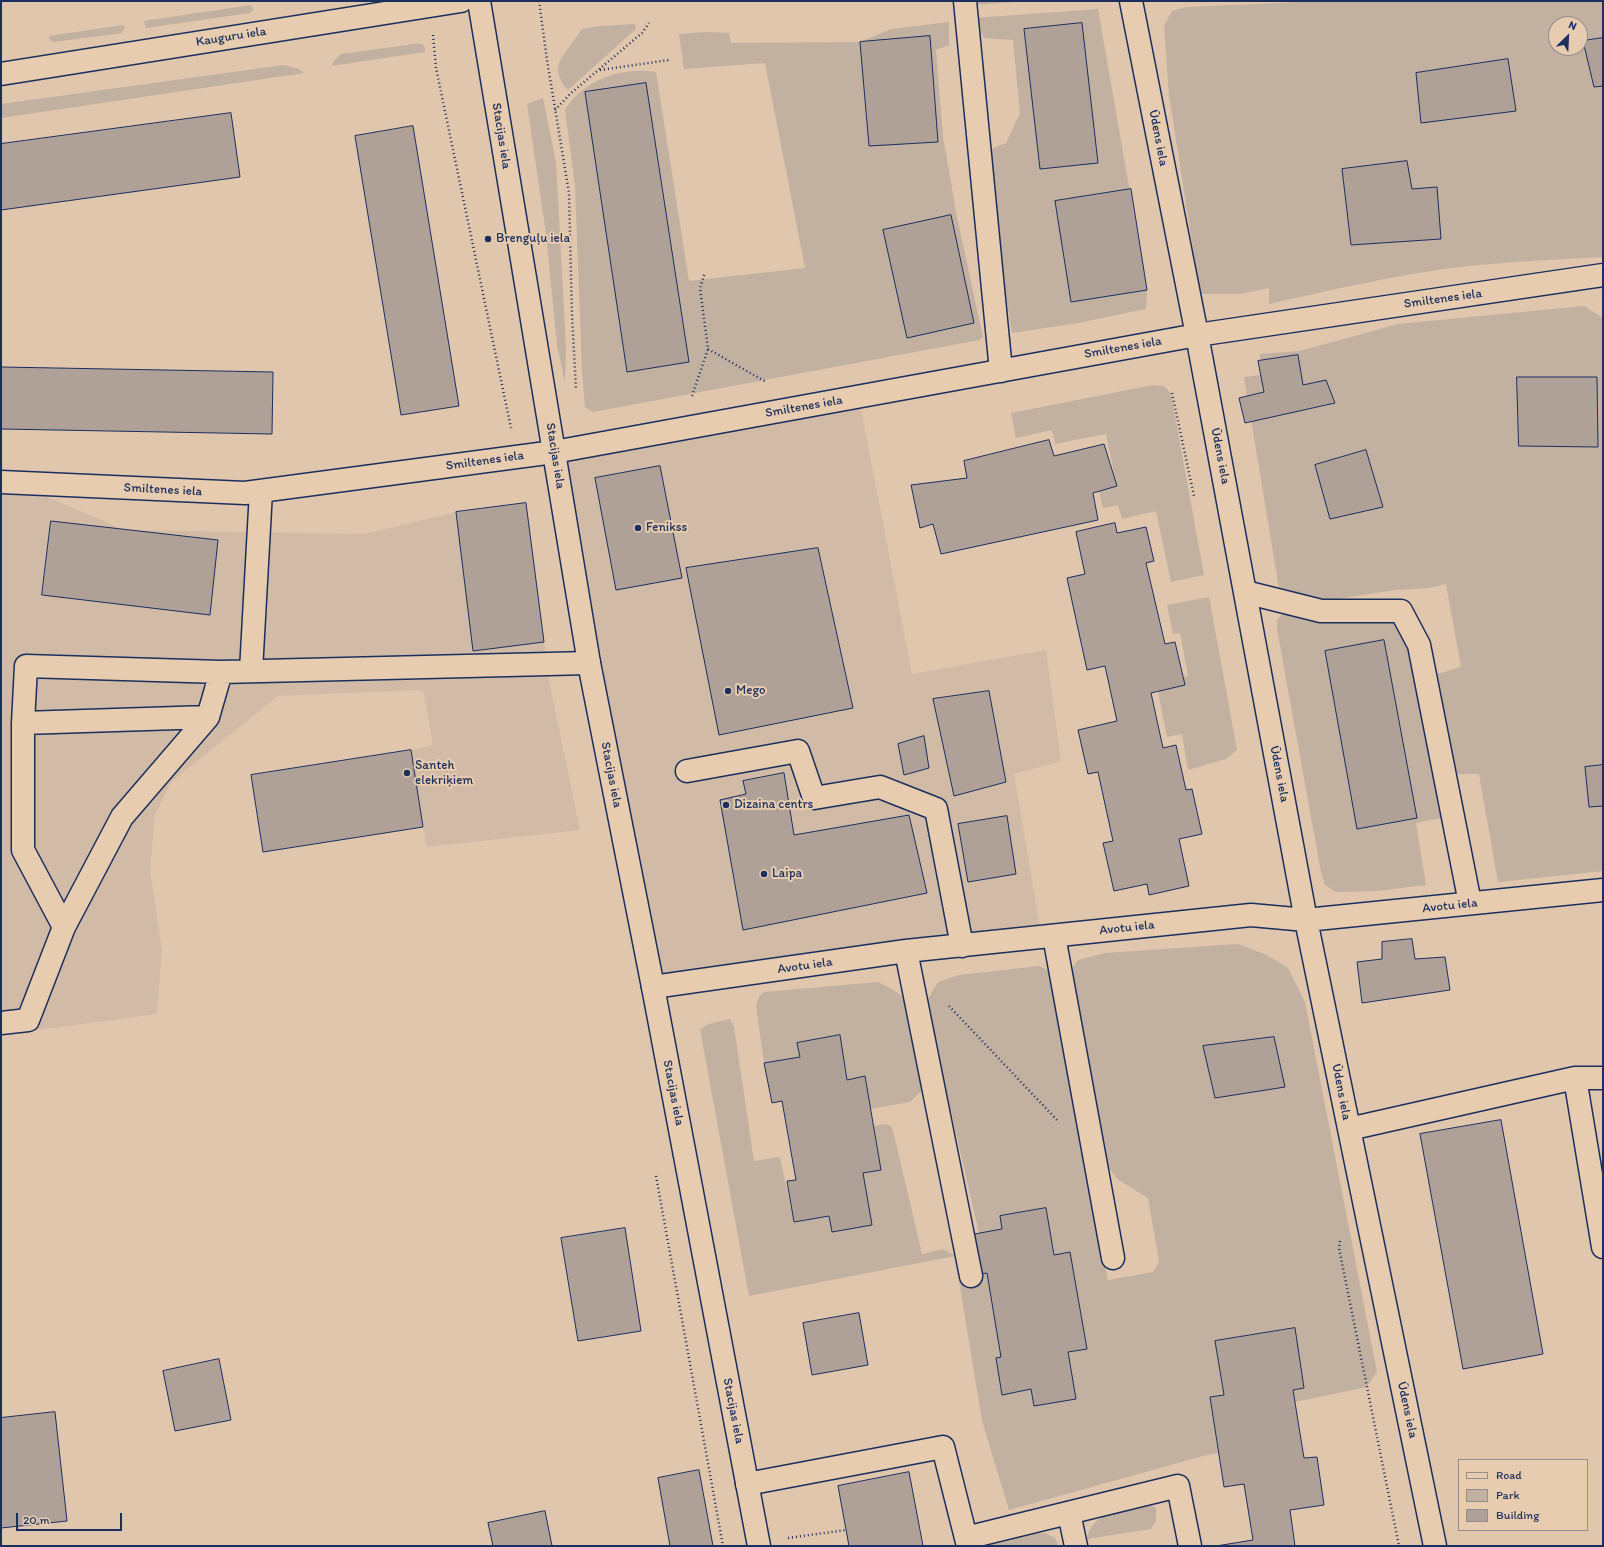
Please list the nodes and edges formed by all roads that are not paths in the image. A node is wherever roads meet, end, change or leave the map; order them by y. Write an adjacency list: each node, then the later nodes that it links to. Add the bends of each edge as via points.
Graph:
1 (461, 1): 5 (street, Kauguru iela)
2 (479, 1): 9 (street, Stacijas iela)
3 (965, 1): 8 (street)
4 (1131, 1): 7 (street, Ūdens iela)
5 (1, 74)
6 (1603, 276): 7 (street, Smiltenes iela)
7 (1197, 335): 8 (street, Smiltenes iela); 12 (street, Ūdens iela)
8 (1001, 371): 9 (street, Smiltenes iela)
9 (554, 452): 11 (street, Smiltenes iela); 13 (street, Stacijas iela)
10 (1, 482): 11 (street, Smiltenes iela, via 245,493)
11 (261, 491): 14 (street)
12 (1245, 592): 20 (street, via 1321,611 1401,611 1419,645); 21 (street, Ūdens iela)
13 (589, 663): 14 (street); 26 (street, Stacijas iela)
14 (251, 671): 15 (street)
15 (221, 672): 16 (street); 17 (street, via 26,666)
16 (208, 717): 17 (street); 22 (street, via 122,817)
17 (23, 723): 22 (street, via 23,850)
18 (687, 771): 24 (street, via 798,751 814,798 880,787 936,809)
19 (1603, 890): 20 (street, Avotu iela)
20 (1470, 903): 21 (street, Avotu iela)
21 (1306, 920): 23 (street, Avotu iela, via 1251,915); 30 (street, Ūdens iela)
22 (64, 927): 27 (street, via 28,1020)
23 (1054, 936): 24 (street, Avotu iela); 32 (street)
24 (962, 946): 25 (street, Avotu iela)
25 (906, 951): 26 (street, Avotu iela); 33 (street)
26 (653, 987): 34 (street, Stacijas iela)
27 (1, 1023)
28 (1575, 1078): 29 (street); 30 (street); 31 (street)
29 (1603, 1078)
30 (1349, 1129): 40 (street, Ūdens iela)
31 (1603, 1247)
32 (1113, 1258)
33 (971, 1276)
34 (747, 1484): 36 (street, via 944,1447); 37 (street, Stacijas iela)
35 (1070, 1512): 36 (street); 38 (street); 39 (street, via 1178,1486)
36 (967, 1542)
37 (759, 1546)
38 (1076, 1546)
39 (1190, 1546)
40 (1435, 1546)

